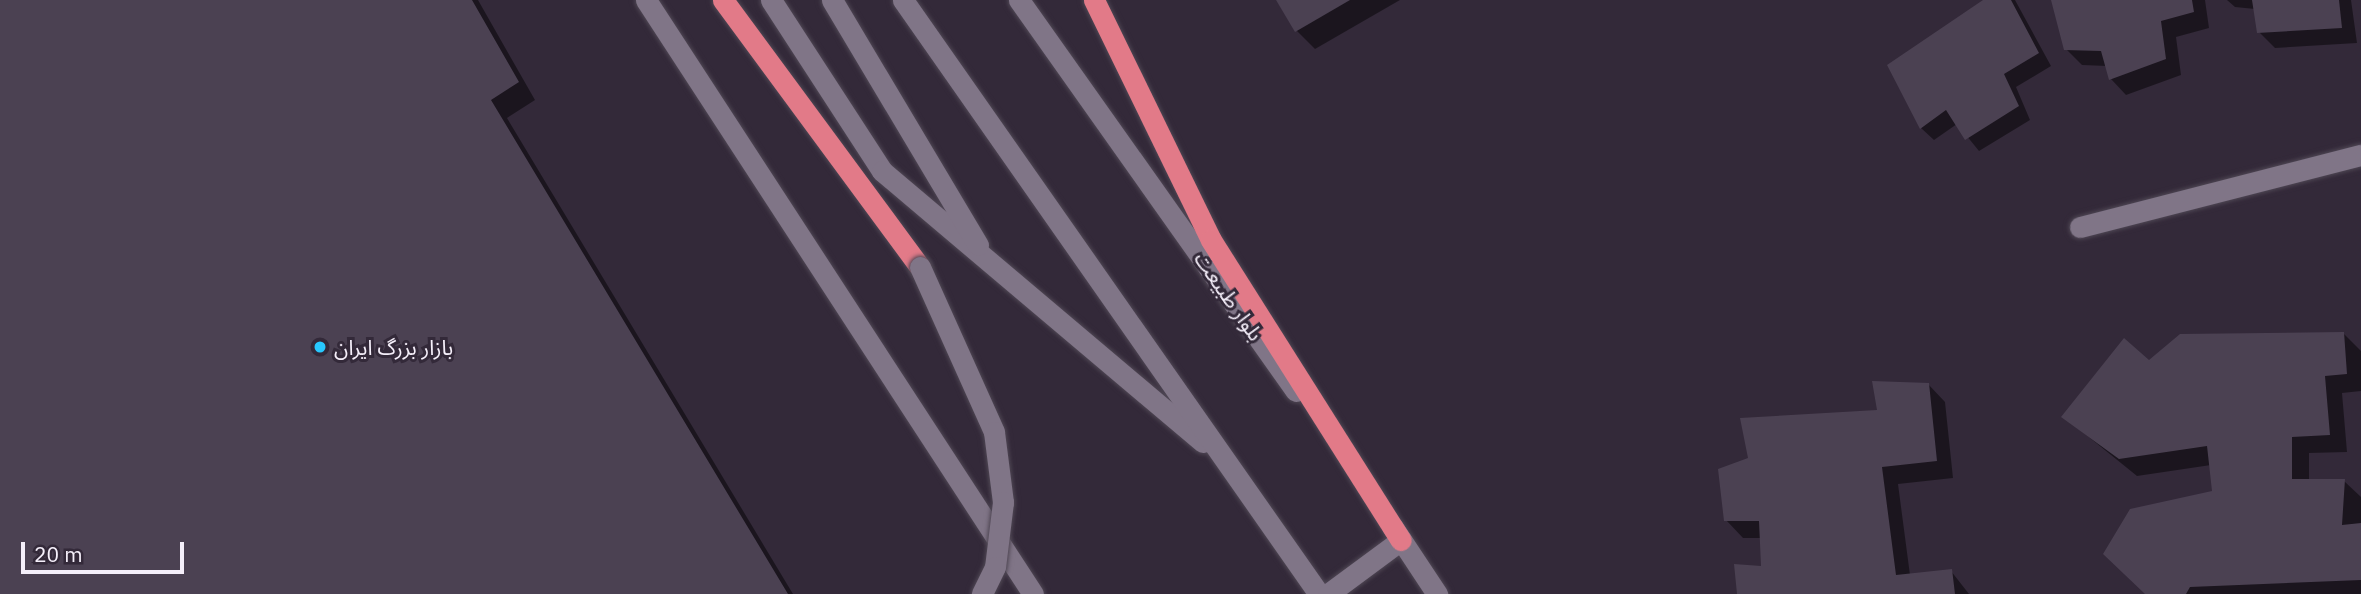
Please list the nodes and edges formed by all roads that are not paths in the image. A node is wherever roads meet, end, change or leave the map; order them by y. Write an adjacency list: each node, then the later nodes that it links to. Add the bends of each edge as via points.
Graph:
1 (646, 0): 15 (street)
2 (723, 0): 11 (highway)
3 (771, 0): 10 (street, via 882,171)
4 (832, 0): 10 (street)
5 (903, 0): 12 (street)
6 (1019, 0): 13 (street, بلوار طبیعت)
7 (1094, 0): 13 (highway, via 1211,240)
8 (2361, 155): 9 (street)
9 (2080, 227)
10 (987, 260): 12 (street)
11 (920, 267): 14 (street, bridge, via 994,432 1003,502 995,567)
12 (1227, 463): 16 (street)
13 (1401, 540): 17 (street); 18 (street, بلوار طبیعت)
14 (982, 594)
15 (1033, 594)
16 (1319, 594)
17 (1328, 594)
18 (1437, 594)

